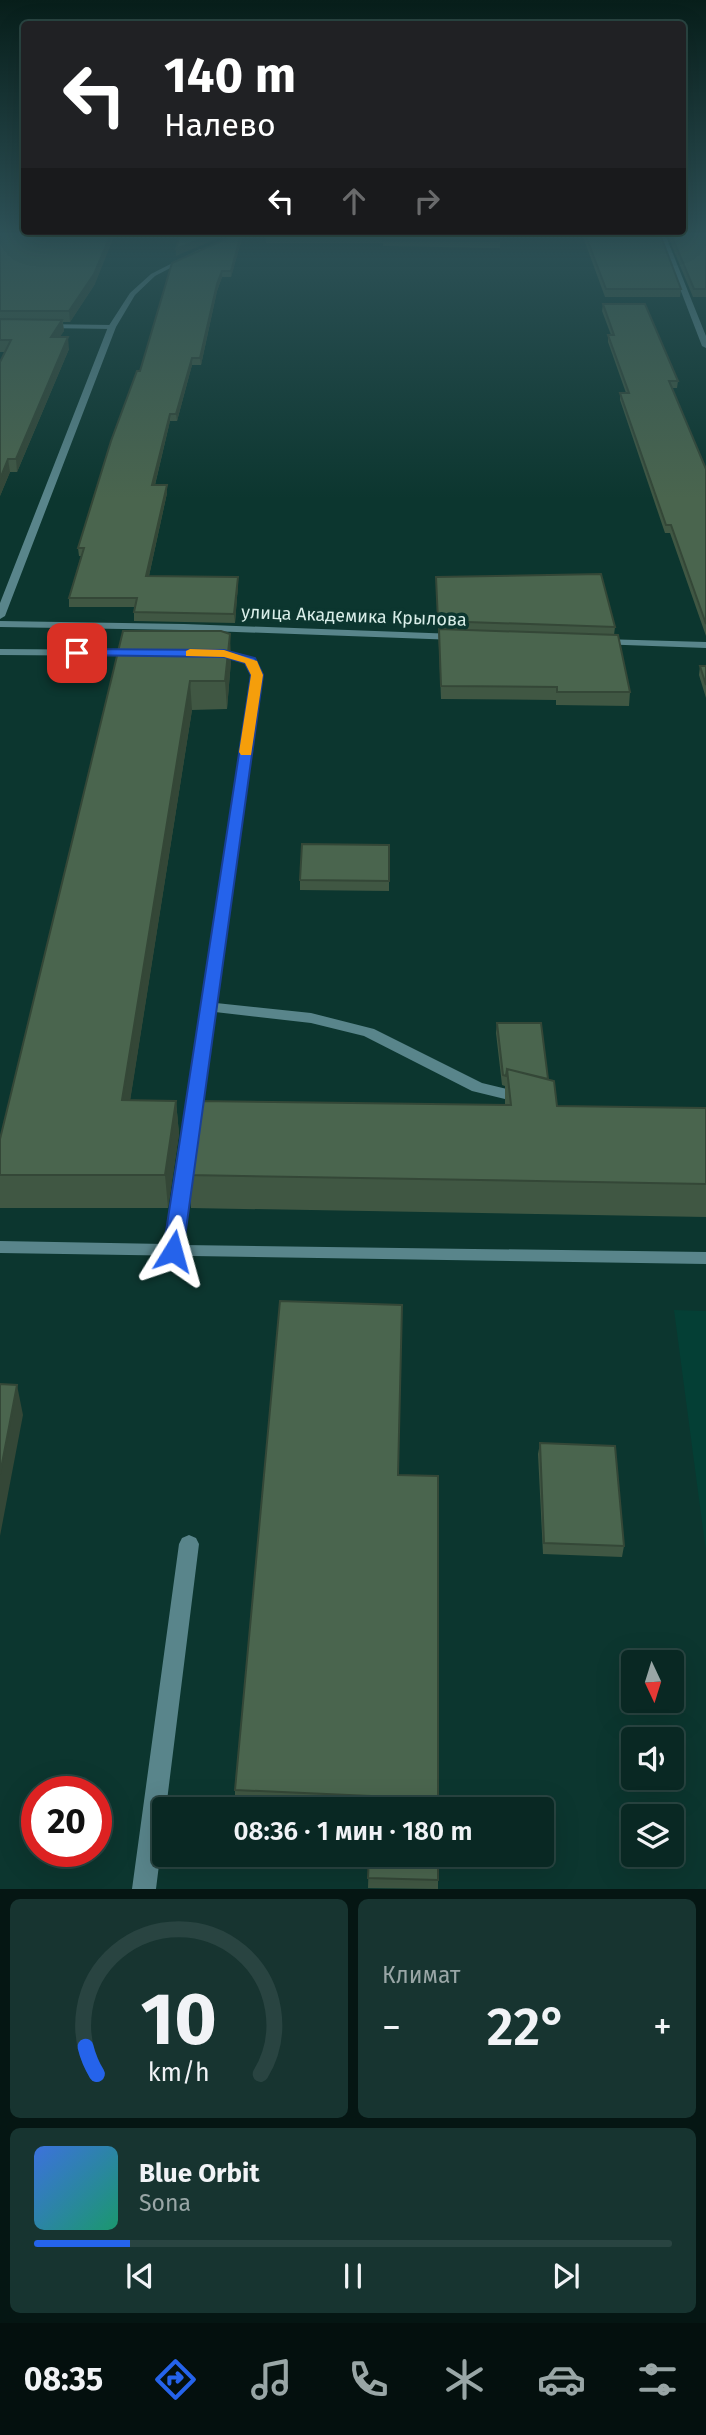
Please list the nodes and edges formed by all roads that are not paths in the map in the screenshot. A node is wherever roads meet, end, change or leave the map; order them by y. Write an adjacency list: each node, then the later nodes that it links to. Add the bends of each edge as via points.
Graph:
1 (115, 322): 4 (street)
2 (697, 322): 5 (street)
3 (41, 326): 4 (street)
4 (112, 327): 6 (street)
5 (706, 346)
6 (0, 615)
7 (0, 624): 8 (street, улица Академика Крылова)
8 (473, 637)
9 (596, 642): 10 (street)
10 (706, 645)
11 (0, 652): 12 (street)
12 (145, 653)
13 (198, 653): 14 (street, via 224,653 250,661 257,675)
14 (209, 1007): 15 (street, via 311,1017 369,1032 477,1087); 17 (street)
15 (542, 1104)
16 (0, 1247): 17 (street)
17 (173, 1251): 18 (street)
18 (706, 1258)
19 (189, 1544): 20 (street)
20 (144, 1889)

